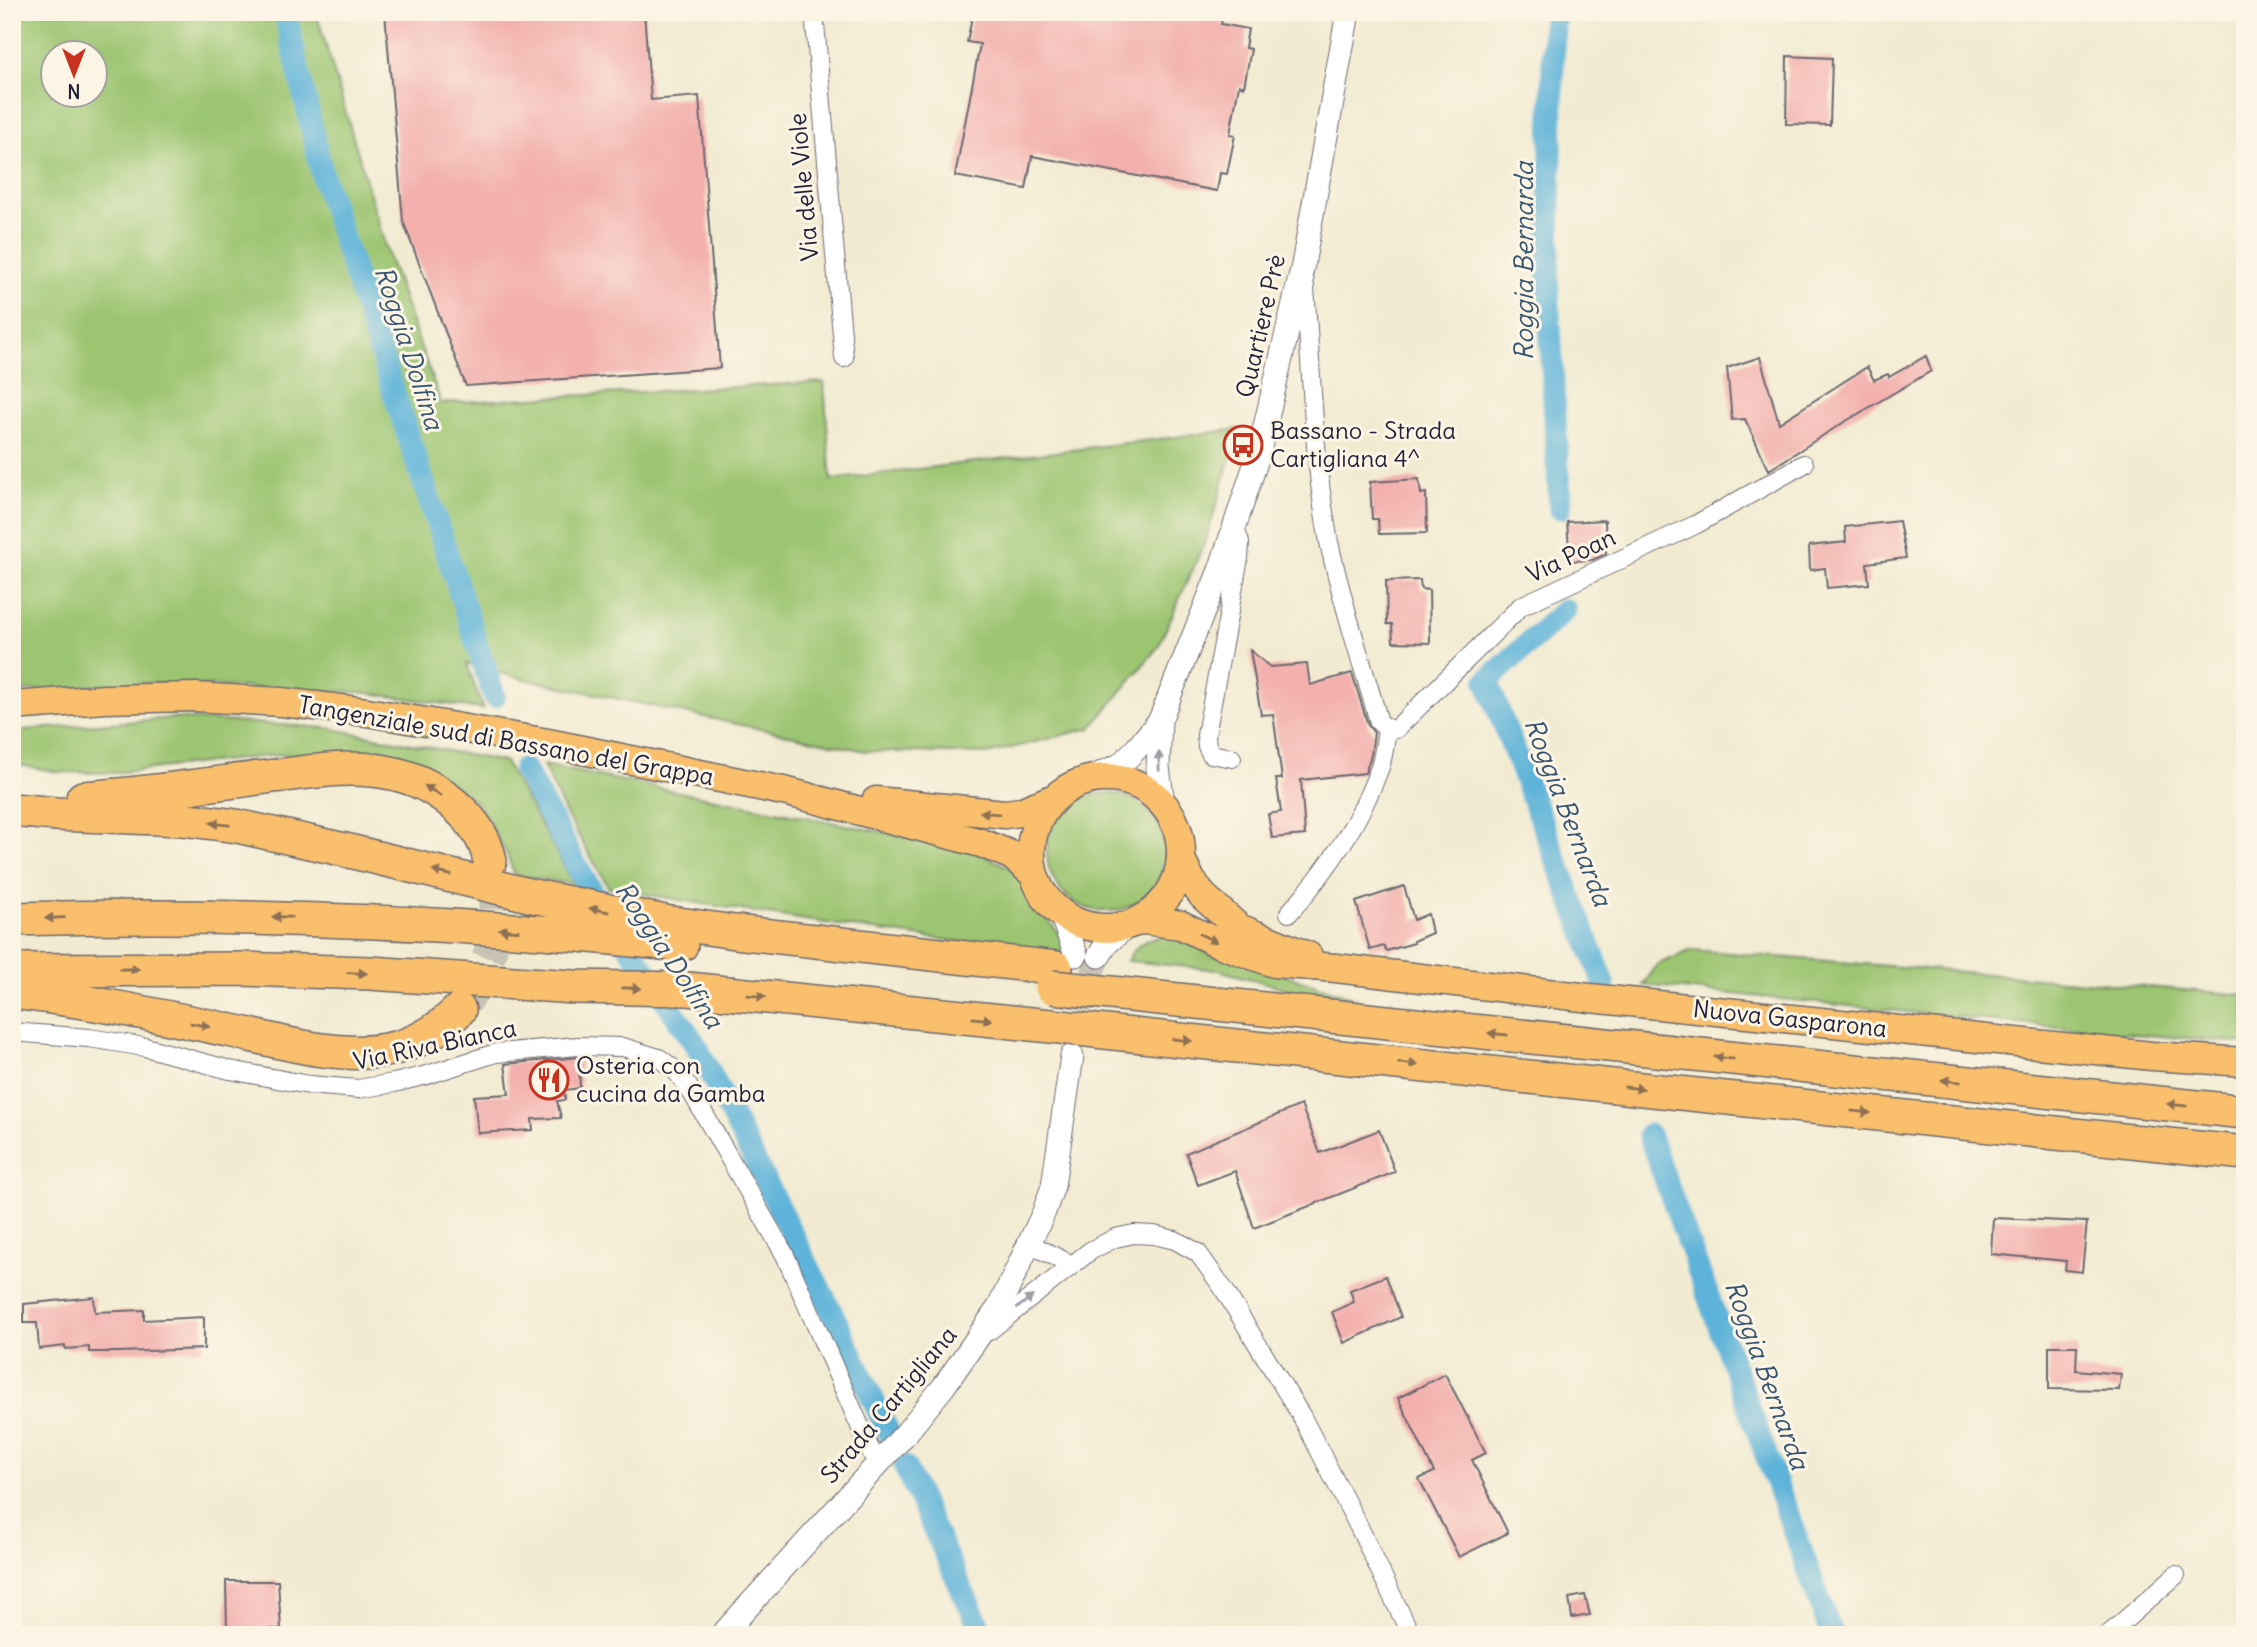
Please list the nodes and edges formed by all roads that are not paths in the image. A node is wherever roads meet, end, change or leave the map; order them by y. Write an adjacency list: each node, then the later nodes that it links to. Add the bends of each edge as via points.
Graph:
1 (814, 12): 4 (street, Via delle Viole)
2 (1348, 12): 3 (street, Quartiere Prè)
3 (1303, 265): 6 (street, Quartiere Prè, via 1258,456); 9 (street, via 1314,436 1329,542 1379,722)
4 (844, 358)
5 (1804, 464): 9 (street, Via Poan, via 1695,525 1521,606 1396,729)
6 (1234, 526): 8 (street, Quartiere Prè); 10 (street, via 1240,558 1206,735 1211,754)
7 (12, 706): 12 (main road, Tangenziale sud di Bassano del Grappa, via 195,697 281,702 548,743)
8 (1160, 720): 11 (street, Quartiere Prè, via 1120,765); 14 (street, Quartiere Prè, one-way to 8, via 1158,768)
9 (1387, 730): 19 (street, via 1381,764 1360,813)
10 (1231, 758)
11 (1084, 781): 13 (main road, Nuova Gasparona); 14 (main road, Nuova Gasparona, via 1126,780)
12 (788, 792): 13 (main road, Tangenziale sud di Bassano del Grappa, one-way to 12, via 1005,814); 18 (main road, Tangenziale sud di Bassano del Grappa, via 981,843 1011,855)
13 (1055, 798): 18 (main road, Nuova Gasparona, via 1038,820 1031,847)
14 (1163, 803): 17 (main road, Nuova Gasparona, via 1181,840)
15 (12, 810): 16 (highway, one-way to 15, via 478,834 451,803 419,782 378,771 319,771 66,799); 23 (highway, one-way to 15, via 556,901 237,826)
16 (490, 861)
17 (1182, 861): 22 (main road, via 1162,905); 24 (main road, Nuova Gasparona, via 1203,896 1239,928)
18 (1034, 874): 20 (main road, Nuova Gasparona, via 1040,890)
19 (1289, 913)
20 (1061, 914): 22 (main road, Nuova Gasparona, via 1082,925 1105,929); 26 (street)
21 (12, 919): 23 (highway, one-way to 21, via 577,935 284,917)
22 (1135, 922): 24 (main road, Nuova Gasparona, one-way to 24, via 1181,925 1274,963); 26 (street, via 1107,943)
23 (651, 930): 26 (highway, via 690,926); 26 (highway, bridge, via 1052,986)
24 (1336, 968): 31 (main road, Nuova Gasparona)
25 (12, 970): 33 (highway, one-way to 33, bridge, via 266,970 688,989)
26 (1104, 970): 32 (highway, one-way to 26, via 1327,1016)
27 (12, 992): 28 (highway, one-way to 28, via 90,1002 350,1052 387,1050 414,1042)
28 (459, 1010)
29 (12, 1032): 37 (street, Via Riva Bianca, via 145,1046 230,1070 358,1089 427,1075 496,1053 623,1047 659,1058 688,1086 785,1255)
30 (1072, 1056): 34 (street, Strada Cartigliana, via 1053,1186)
31 (2245, 1062)
32 (2245, 1112)
33 (2245, 1153)
34 (1030, 1244): 35 (street); 36 (street, Strada Cartigliana)
35 (1072, 1265): 36 (street, one-way to 35); 40 (street, via 1115,1238 1134,1234 1175,1240 1198,1253 1301,1417)
36 (979, 1338): 37 (street, Strada Cartigliana)
37 (877, 1465): 39 (street, Strada Cartigliana)
38 (2176, 1575): 41 (street)
39 (722, 1635)
40 (1411, 1635)
41 (2108, 1635)

